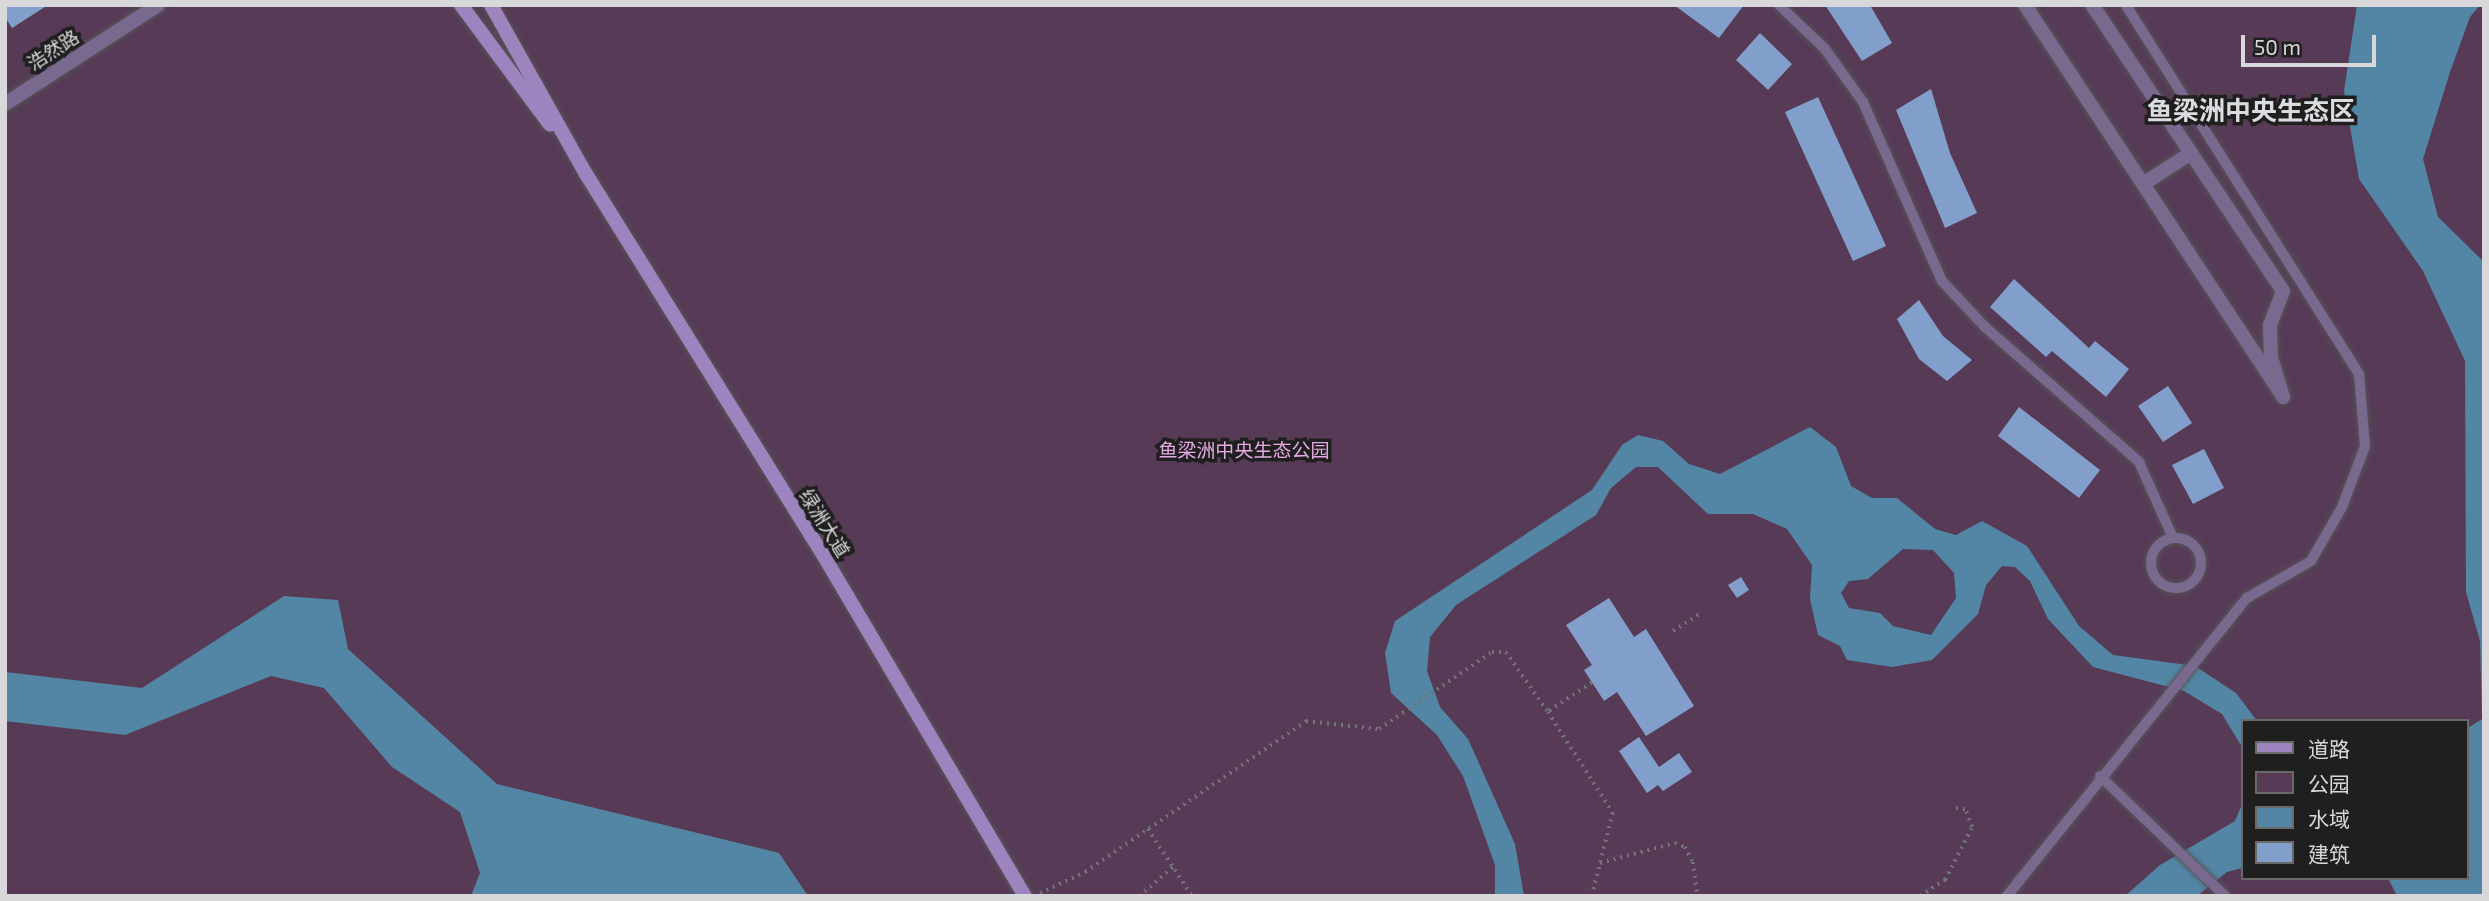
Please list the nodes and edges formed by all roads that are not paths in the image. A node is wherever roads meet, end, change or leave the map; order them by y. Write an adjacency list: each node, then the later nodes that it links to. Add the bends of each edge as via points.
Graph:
1 (158, 5): 8 (street, 浩然路)
2 (461, 5): 10 (main road, 绿洲大道)
3 (491, 5): 10 (main road, 绿洲大道)
4 (1779, 5): 14 (lane, via 1825,49 1863,102 1942,281 1985,327 2138,462)
5 (2025, 5): 11 (street)
6 (2092, 5): 9 (street)
7 (2126, 5): 13 (lane)
8 (5, 104)
9 (2191, 153): 11 (street); 12 (street)
10 (586, 174): 16 (main road, 绿洲大道, via 818,548)
11 (2143, 184): 12 (street, via 2283,397 2271,357 2270,325)
12 (2283, 291): 13 (lane, via 2296,284)
13 (2308, 293): 15 (lane, via 2360,374 2365,446 2342,507 2311,561 2248,598)
14 (2173, 538): 14 (lane, via 2155,551 2152,566 2164,584 2181,587 2196,579 2202,563 2189,541)
15 (2100, 776): 17 (lane); 18 (lane)
16 (1025, 896)
17 (2007, 896)
18 (2225, 896)

